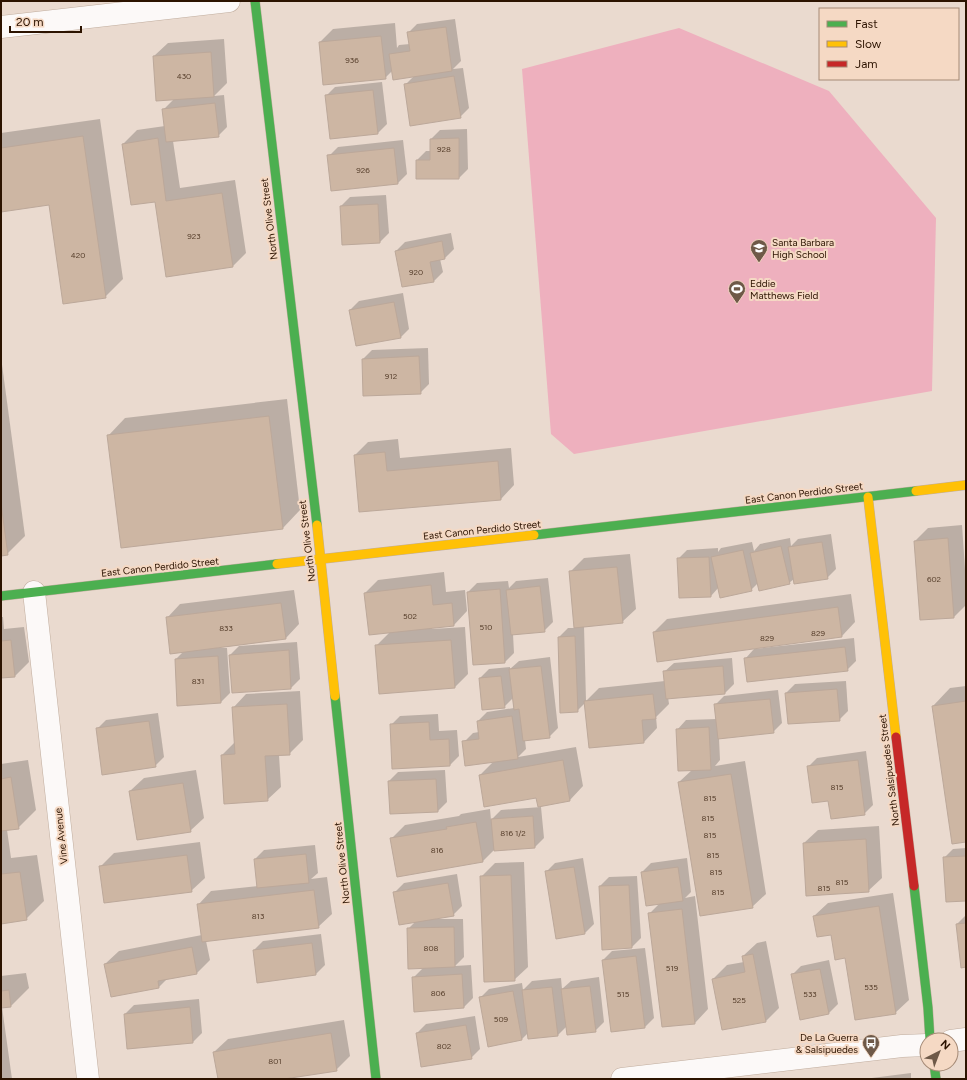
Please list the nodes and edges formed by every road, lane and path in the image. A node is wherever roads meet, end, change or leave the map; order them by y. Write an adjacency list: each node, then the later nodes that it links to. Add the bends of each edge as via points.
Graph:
1 (229, 1): 3 (street)
2 (255, 1): 6 (street, North Olive Street)
3 (1, 28)
4 (966, 485): 5 (street, East Canon Perdido Street)
5 (868, 497): 6 (street, East Canon Perdido Street); 9 (street, North Salsipuedes Street)
6 (320, 560): 7 (street, East Canon Perdido Street); 12 (street, North Olive Street)
7 (34, 592): 8 (street, East Canon Perdido Street); 11 (street, Vine Avenue)
8 (1, 596)
9 (929, 1032)
10 (919, 1045): 13 (street)
11 (88, 1079)
12 (376, 1079)
13 (622, 1079)

